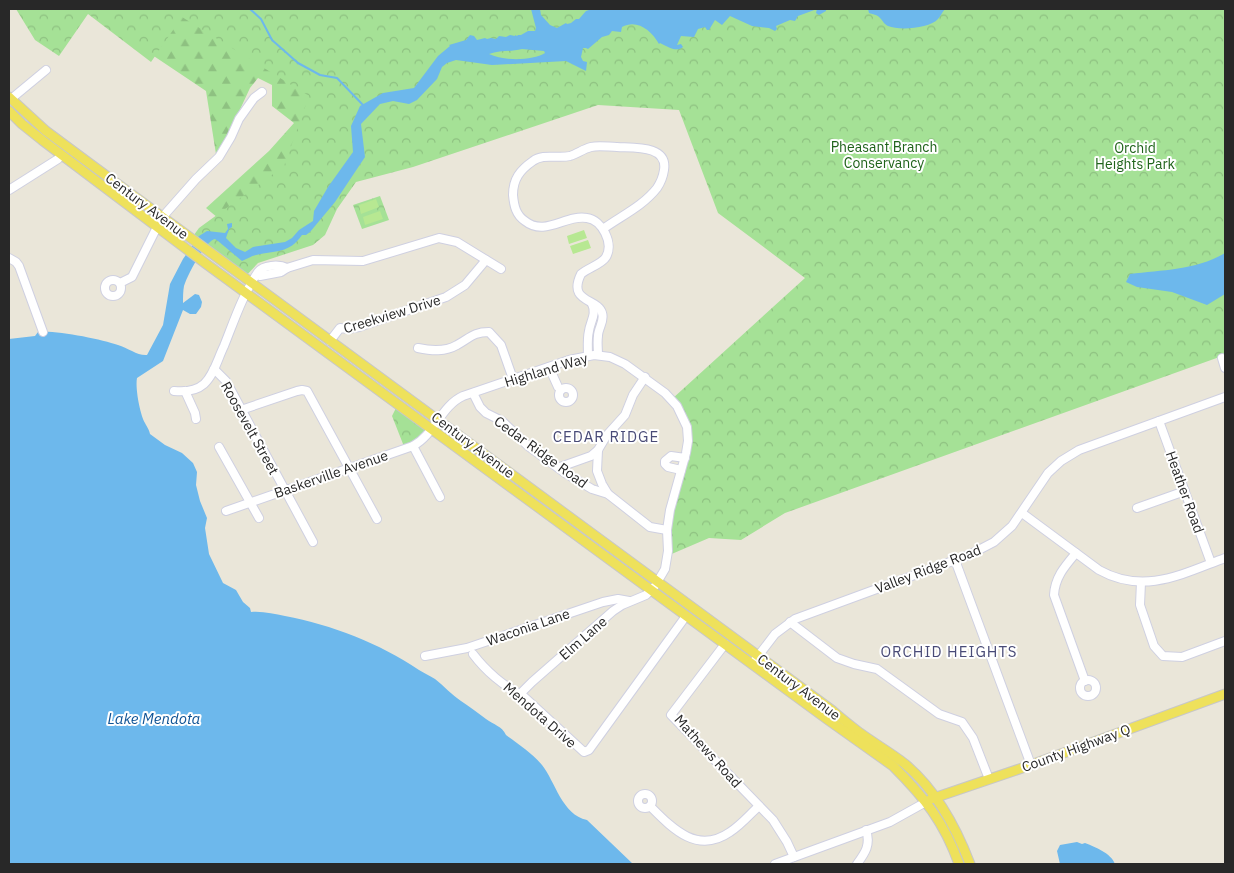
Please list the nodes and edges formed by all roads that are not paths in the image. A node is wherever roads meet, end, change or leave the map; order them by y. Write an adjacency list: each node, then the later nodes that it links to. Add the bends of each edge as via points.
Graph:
1 (46, 70): 3 (street)
2 (262, 92): 9 (street, via 238,119 232,137 219,157)
3 (9, 99): 9 (main road, Century Avenue, via 46,131)
4 (9, 111): 6 (main road, Century Avenue)
5 (9, 118): 6 (main road)
6 (22, 124): 7 (main road, Century Avenue)
7 (61, 155): 8 (street); 10 (main road, Century Avenue)
8 (9, 190)
9 (163, 218): 10 (street); 16 (main road, Century Avenue)
10 (157, 227): 15 (street, via 132,277); 17 (main road, Century Avenue)
11 (603, 229): 11 (street, via 652,194 662,179 665,166 659,154 652,150 589,147 570,156 537,158 516,178 513,202 520,217 531,225 545,227 585,217 596,221); 18 (street, via 609,246 606,257 581,274 579,280 581,296)
12 (9, 258): 19 (street, via 19,266)
13 (486, 260): 14 (street); 16 (street, via 457,242 440,238 363,261 313,260 287,268 268,267 258,271); 20 (street, Creekview Drive, via 464,285 446,297 362,327 340,328)
14 (501, 269)
15 (120, 283)
16 (251, 283): 17 (street); 20 (main road, Century Avenue)
17 (246, 292): 27 (street); 39 (main road, Century Avenue)
18 (592, 304): 22 (street); 23 (street, via 602,313)
19 (43, 332)
20 (330, 341): 37 (main road, Century Avenue)
21 (418, 348): 29 (street, via 445,350 476,333 489,332 500,345)
22 (588, 356): 23 (street, Highland Way); 25 (street, Highland Way)
23 (598, 356): 28 (street, Highland Way, via 619,360)
24 (1222, 358): 26 (street)
25 (549, 367): 29 (street, Highland Way); 30 (street)
26 (1225, 368)
27 (214, 369): 32 (street, via 204,383); 35 (street, Roosevelt Street, via 226,381)
28 (645, 377): 42 (street, via 625,415); 43 (street, Highland Way, via 672,399 681,412 688,436)
29 (512, 379): 33 (street, Highland Way)
30 (561, 390)
31 (174, 391): 32 (street)
32 (185, 391): 36 (street)
33 (473, 393): 37 (street, Highland Way, via 455,400); 44 (street, Cedar Ridge Road, via 486,413 502,421 528,446)
34 (1225, 397): 38 (street, Valley Ridge Road)
35 (241, 410): 45 (street, via 305,390); 47 (street, Roosevelt Street)
36 (196, 419)
37 (440, 420): 39 (street, Highland Way); 63 (main road, Century Avenue)
38 (1159, 421): 48 (street, Heather Road); 54 (street, Valley Ridge Road, via 1079,450 1061,461 1044,477)
39 (432, 429): 40 (street, Baskerville Avenue); 65 (main road, Century Avenue)
40 (412, 446): 45 (street, Baskerville Avenue); 50 (street)
41 (219, 447): 51 (street)
42 (598, 450): 44 (street); 49 (street, via 597,471)
43 (685, 458): 46 (street, Highland Way); 46 (street, via 671,456 665,461 668,468)
44 (560, 467): 49 (street, Cedar Ridge Road, via 592,489)
45 (349, 468): 47 (street, Baskerville Avenue); 56 (street)
46 (682, 470): 57 (street, Highland Way)
47 (284, 490): 51 (street, Baskerville Avenue); 58 (street, Roosevelt Street)
48 (1185, 491): 52 (street); 62 (street, Heather Road)
49 (608, 494): 57 (street, Cedar Ridge Road, via 650,527)
50 (440, 497)
51 (250, 502): 53 (street, Baskerville Avenue); 55 (street)
52 (1138, 508)
53 (226, 511)
54 (1022, 513): 59 (street); 61 (street, Valley Ridge Road, via 994,542)
55 (259, 518)
56 (377, 518)
57 (667, 530): 63 (street, Highland Way, via 667,563)
58 (313, 542)
59 (1076, 552): 64 (street, via 1108,575); 74 (street, via 1060,574 1054,595)
60 (1225, 558): 62 (street)
61 (955, 560): 68 (street, Valley Ridge Road); 79 (street)
62 (1211, 563): 64 (street, via 1161,581)
63 (657, 582): 65 (street, Highland Way); 73 (main road, Century Avenue)
64 (1141, 582): 69 (street, via 1140,605 1154,646 1163,656 1182,656)
65 (651, 590): 66 (street, Elm Lane); 67 (main road, Century Avenue)
66 (631, 601): 72 (street, Waconia Lane, via 603,602 473,646); 75 (street, Elm Lane, via 613,611)
67 (686, 616): 70 (main road, Century Avenue); 77 (street, Mendota Drive)
68 (790, 622): 73 (street, Valley Ridge Road, via 775,634); 80 (street, via 837,658 877,669 939,714 962,722 973,738)
69 (1225, 641)
70 (725, 644): 73 (main road, Century Avenue); 83 (street, Mathews Road, via 671,715)
71 (473, 654): 75 (street, Mendota Drive, via 496,677)
72 (425, 656)
73 (755, 660): 81 (main road, Century Avenue, via 902,762)
74 (1085, 680)
75 (520, 694): 77 (street, Mendota Drive)
76 (1225, 694): 79 (main road, County Highway Q)
77 (586, 752): 78 (street)
78 (582, 760)
79 (1031, 765): 80 (main road, County Highway Q)
80 (989, 779): 81 (main road, County Highway Q)
81 (930, 800): 84 (street, via 900,817); 88 (main road); 89 (main road, via 956,832)
82 (650, 806): 83 (street, via 682,835 710,840 730,832)
83 (759, 806): 85 (street, Mathews Road, via 780,829)
84 (866, 830): 85 (street); 87 (street, via 867,849)
85 (794, 857): 86 (street)
86 (776, 864)
87 (857, 864)
88 (959, 864)
89 (970, 864)

